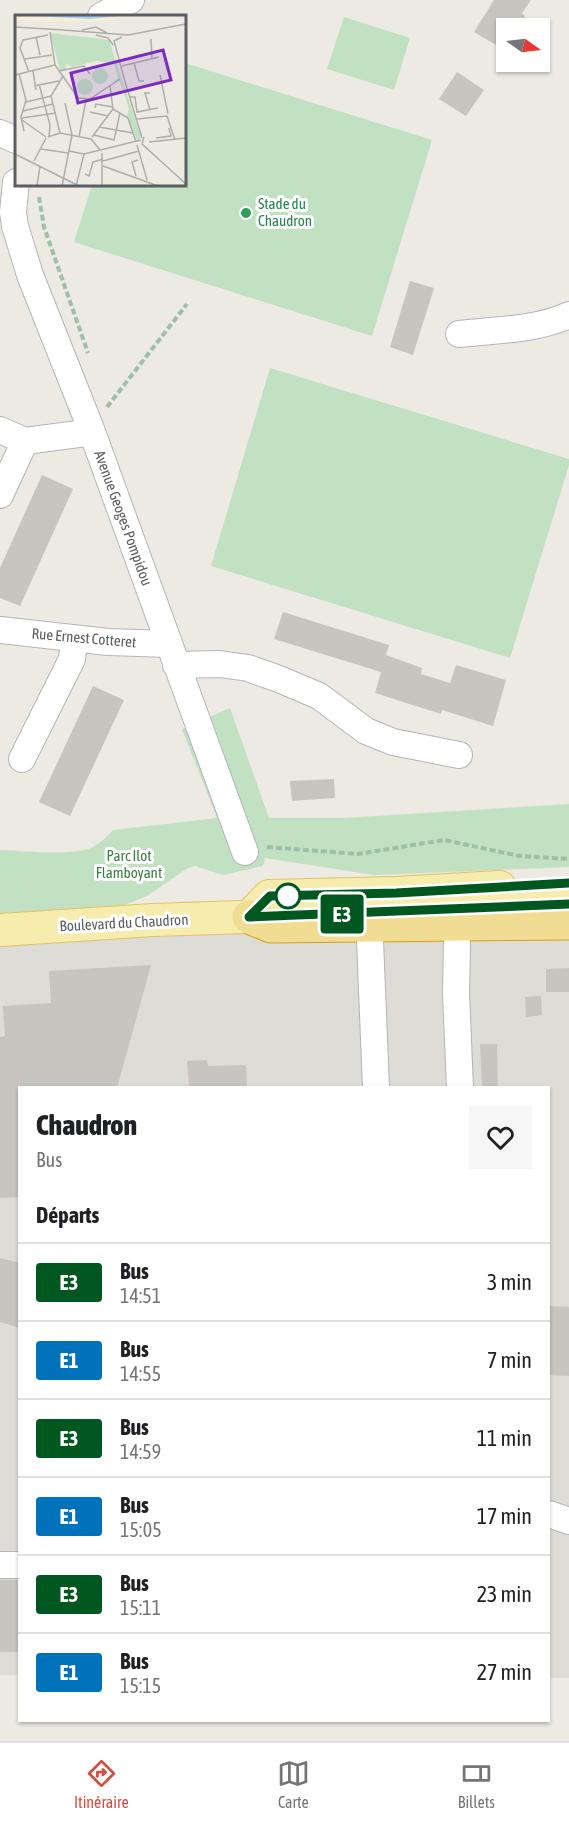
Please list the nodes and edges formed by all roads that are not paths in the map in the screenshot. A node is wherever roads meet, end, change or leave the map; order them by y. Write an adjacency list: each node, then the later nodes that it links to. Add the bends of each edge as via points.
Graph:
1 (131, 0): 2 (street)
2 (103, 15)
3 (0, 133): 4 (street)
4 (15, 140)
5 (16, 186): 7 (street, Avenue Geoges Pompidou)
6 (0, 197): 7 (street)
7 (11, 233): 10 (street, Avenue Geoges Pompidou)
8 (569, 315): 9 (street, via 524,327)
9 (459, 334)
10 (92, 429): 12 (street, via 86,434); 16 (street, Avenue Geoges Pompidou)
11 (0, 430): 12 (street)
12 (25, 441): 13 (street)
13 (0, 495)
14 (0, 630): 15 (street, Rue Ernest Cotteret)
15 (74, 638): 16 (street, Rue Ernest Cotteret); 18 (street, via 72,659)
16 (172, 654): 17 (street, Rue Ernest Cotteret, via 279,678 319,696 366,731 393,742); 19 (street, Avenue Geoges Pompidou)
17 (459, 755)
18 (22, 759)
19 (255, 849)
20 (569, 883): 22 (main road, via 270,896)
21 (569, 904): 22 (main road, Boulevard du Chaudron)
22 (249, 917): 23 (highway, via 271,926); 24 (main road, Boulevard du Chaudron)
23 (569, 923)
24 (0, 930)
25 (370, 940): 27 (street)
26 (457, 943): 28 (street)
27 (376, 1086)
28 (460, 1086)
29 (550, 1514): 30 (street)
30 (569, 1521)
31 (0, 1565): 32 (street)
32 (18, 1565)

